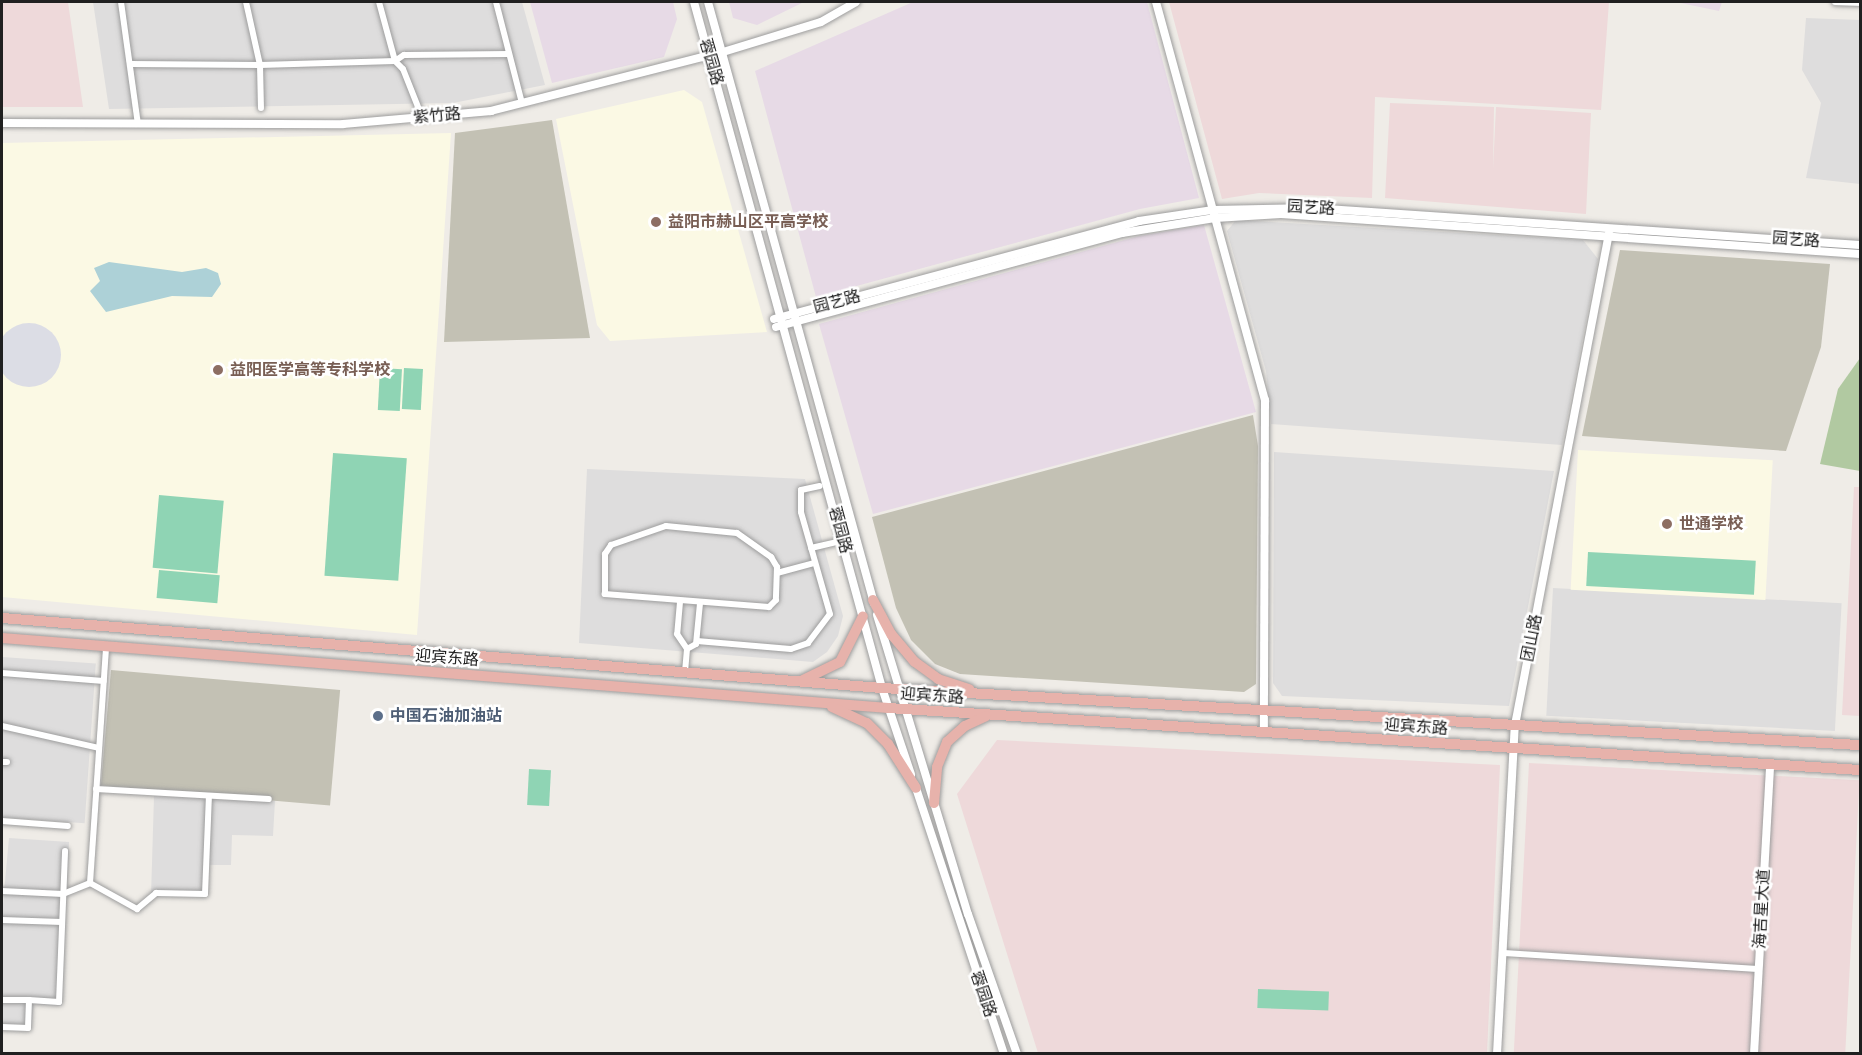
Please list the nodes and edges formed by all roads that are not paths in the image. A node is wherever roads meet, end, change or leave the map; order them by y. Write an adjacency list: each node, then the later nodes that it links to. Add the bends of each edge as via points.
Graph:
1 (121, 2): 15 (street)
2 (246, 2): 16 (street)
3 (379, 2): 14 (street)
4 (496, 2): 12 (street)
5 (694, 2): 13 (street, 蓉园路)
6 (708, 2): 11 (street, 蓉园路)
7 (856, 2): 11 (street, 紫竹路, via 821,22)
8 (1156, 2): 22 (street)
9 (1835, 2): 10 (street)
10 (1860, 3)
11 (723, 52): 13 (street, 紫竹路); 27 (street, 蓉园路)
12 (510, 54): 14 (street, via 404,55); 17 (street)
13 (709, 55): 17 (street, 紫竹路); 28 (street, 蓉园路)
14 (395, 61): 16 (street); 19 (street, via 403,69)
15 (130, 64): 16 (street); 21 (street)
16 (260, 65): 18 (street)
17 (522, 103): 19 (street, 紫竹路, via 491,111)
18 (261, 108)
19 (422, 117): 21 (street, 紫竹路, via 343,124)
20 (2, 123): 21 (street, 紫竹路)
21 (138, 123)
22 (1214, 214): 23 (street, 园艺路, via 1292,206); 24 (street, 园艺路, via 1281,214); 27 (street, 园艺路, via 1122,233); 59 (street, via 1267,418)
23 (1610, 228): 24 (street, 团山路); 25 (street, 园艺路)
24 (1608, 237): 26 (street, 园艺路); 61 (street, 团山路)
25 (1860, 245)
26 (1860, 254)
27 (795, 317): 28 (street, 园艺路); 29 (street, 园艺路); 35 (street, 蓉园路)
28 (778, 321): 29 (street, 蓉园路)
29 (785, 325): 38 (street, 蓉园路)
30 (820, 486): 32 (street, via 801,490 801,512)
31 (836, 542): 32 (street)
32 (811, 548): 33 (street)
33 (815, 563): 34 (street); 41 (street, via 830,614 808,643 791,649)
34 (777, 573): 36 (street, via 771,557 730,530 666,526 611,544 605,554 605,594); 37 (street, via 776,600 769,607)
35 (873, 600): 52 (street, 蓉园路); 53 (highway, via 892,635 915,662 938,679)
36 (680, 602): 37 (street); 43 (street, via 677,634)
37 (700, 603): 41 (street)
38 (863, 616): 50 (highway, via 840,662); 51 (street, 蓉园路)
39 (2, 618): 44 (highway, 迎宾东路)
40 (2, 639): 42 (highway, 迎宾东路)
41 (697, 641): 43 (street)
42 (106, 647): 45 (highway, 迎宾东路); 49 (street)
43 (687, 649): 46 (street)
44 (436, 652): 45 (highway); 46 (highway, 迎宾东路)
45 (435, 672): 55 (highway, 迎宾东路)
46 (685, 672): 48 (highway, 迎宾东路)
47 (2, 673): 49 (street)
48 (784, 680): 50 (highway, 迎宾东路); 55 (highway)
49 (104, 681): 65 (street)
50 (802, 681): 51 (highway, 迎宾东路)
51 (882, 688): 52 (highway, 迎宾东路); 57 (street, 蓉园路)
52 (899, 689): 53 (highway, 迎宾东路); 58 (street, 蓉园路)
53 (981, 693): 54 (highway, 迎宾东路)
54 (994, 694): 59 (highway, 迎宾东路); 60 (highway)
55 (782, 700): 56 (highway, 迎宾东路)
56 (824, 703): 57 (highway, 迎宾东路); 69 (highway, via 867,723 888,744)
57 (888, 708): 58 (highway, 迎宾东路); 69 (street, 蓉园路)
58 (903, 708): 60 (highway, 迎宾东路); 73 (street, 蓉园路)
59 (1265, 711): 61 (highway, 迎宾东路); 63 (street)
60 (991, 715): 63 (highway, 迎宾东路); 73 (highway, via 965,726 947,742 937,767)
61 (1515, 725): 64 (highway, 迎宾东路); 66 (street, 团山路)
62 (2, 726): 65 (street)
63 (1264, 732): 66 (highway, 迎宾东路)
64 (1860, 745)
65 (99, 748): 70 (street)
66 (1516, 748): 67 (highway, 迎宾东路); 82 (street, 团山路)
67 (1770, 765): 68 (highway, 迎宾东路); 83 (street, 海吉星大道)
68 (1860, 770)
69 (916, 788): 87 (street, 蓉园路)
70 (96, 789): 71 (street); 77 (street)
71 (209, 796): 72 (street); 77 (street, via 205,894 156,893 137,909)
72 (269, 799)
73 (934, 803): 88 (street, 蓉园路)
74 (2, 821): 75 (street)
75 (68, 826)
76 (65, 851): 79 (street)
77 (90, 883): 79 (street)
78 (2, 891): 79 (street)
79 (63, 894): 81 (street)
80 (2, 920): 81 (street)
81 (62, 922): 85 (street, via 59,1002)
82 (1503, 953): 83 (street); 89 (street, 团山路)
83 (1759, 969): 90 (street, 海吉星大道)
84 (2, 999): 85 (street)
85 (29, 1000): 86 (street, via 28,1028)
86 (2, 1027)
87 (1004, 1053)
88 (1017, 1053)
89 (1497, 1053)
90 (1754, 1053)

